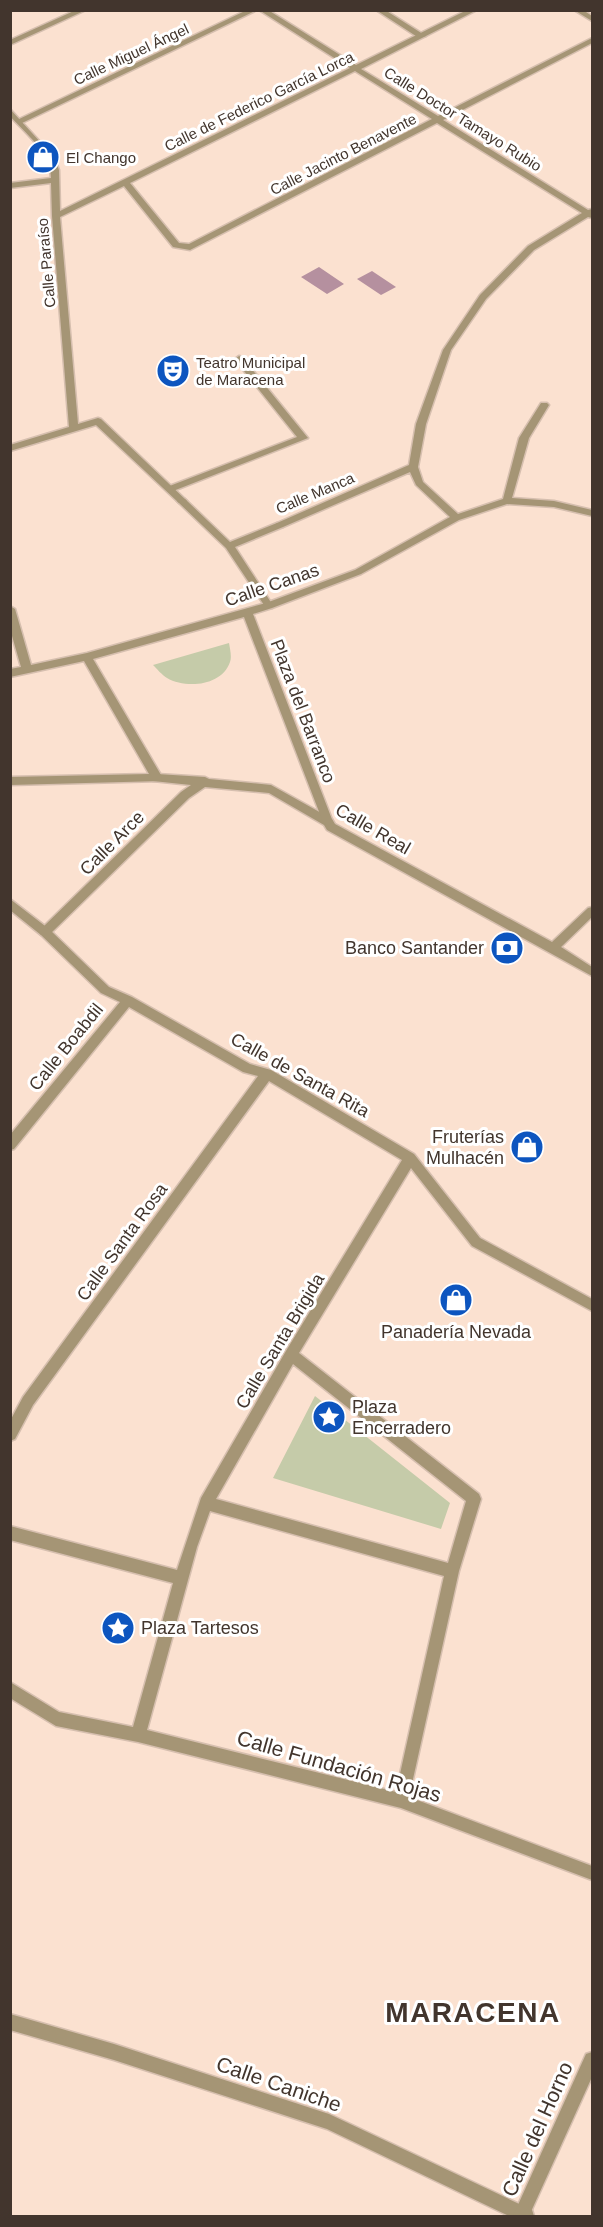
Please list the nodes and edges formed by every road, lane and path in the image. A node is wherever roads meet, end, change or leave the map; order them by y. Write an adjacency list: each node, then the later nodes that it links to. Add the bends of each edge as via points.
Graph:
1 (83, 10): 10 (street)
2 (254, 10): 14 (street, Calle Miguel Ángel)
3 (262, 10): 11 (street, Calle Doctor Tamayo Rubio)
4 (379, 10): 8 (street)
5 (474, 10): 8 (street, Calle de Federico García Lorca)
6 (578, 10): 7 (street)
7 (592, 19)
8 (422, 36): 11 (street, Calle de Federico García Lorca)
9 (592, 40): 13 (street, Calle Jacinto Benavente)
10 (10, 43)
11 (356, 69): 13 (street, Calle Doctor Tamayo Rubio); 16 (street, Calle de Federico García Lorca)
12 (10, 111): 14 (street, Calle Paraíso)
13 (438, 120): 16 (street, Calle Jacinto Benavente, via 190,247 176,244); 18 (street, Calle Doctor Tamayo Rubio)
14 (19, 121): 15 (street, Calle Paraíso, via 50,157)
15 (56, 180): 17 (street); 19 (street, Calle Paraíso)
16 (125, 182): 19 (street, Calle de Federico García Lorca)
17 (10, 186)
18 (591, 213): 24 (street, via 531,248 483,297 447,350 421,424)
19 (56, 216): 22 (street, Calle Paraíso)
20 (239, 359): 25 (street, via 303,438)
21 (544, 405): 26 (street, via 524,438)
22 (74, 428): 23 (street); 25 (street, via 98,421)
23 (10, 448)
24 (413, 467): 28 (street, via 419,483); 29 (street, Calle Manca)
25 (170, 489): 29 (street)
26 (507, 501): 27 (street, via 554,504); 28 (street, Calle Canas)
27 (592, 513)
28 (456, 518): 30 (street, Calle Canas, via 358,572)
29 (229, 546): 30 (street)
30 (269, 606): 32 (street, Calle Canas)
31 (10, 609): 34 (street)
32 (247, 612): 33 (street, Calle Canas); 39 (street, Plaza del Barranco)
33 (87, 657): 34 (street, Calle Canas); 36 (street)
34 (27, 670): 35 (street, Calle Canas)
35 (10, 674)
36 (157, 778): 37 (street, Calle Real); 38 (street, Calle Real)
37 (10, 781)
38 (205, 782): 39 (street, Calle Real, via 271,789); 42 (street, Calle Arce, via 184,795)
39 (328, 822): 43 (street, Calle Real)
40 (10, 903): 42 (street, Calle de Santa Rita)
41 (592, 911): 43 (street)
42 (45, 932): 45 (street, Calle de Santa Rita, via 105,990)
43 (553, 948): 44 (street, Calle Real)
44 (592, 972)
45 (128, 1000): 46 (street, Calle de Santa Rita, via 247,1068); 47 (street, Calle Boabdil)
46 (267, 1074): 48 (street, Calle de Santa Rita); 51 (street, Calle Santa Rosa, via 27,1401)
47 (10, 1145)
48 (411, 1158): 49 (street, Calle de Santa Rita, via 476,1242); 50 (street, Calle Santa Brigida)
49 (592, 1305)
50 (291, 1355): 52 (street, Calle Santa Brigida); 54 (street, via 474,1498)
51 (10, 1435)
52 (206, 1503): 54 (street); 55 (street, Calle Santa Brigida)
53 (10, 1533): 55 (street)
54 (452, 1571): 58 (street)
55 (182, 1578): 57 (street)
56 (10, 1689): 57 (street, via 56,1719)
57 (138, 1735): 58 (street, Calle Fundación Rojas)
58 (401, 1801): 59 (street, Calle Fundación Rojas)
59 (592, 1873)
60 (10, 2022): 62 (street, Calle Caniche, via 329,2122)
61 (592, 2060): 62 (street, Calle del Horno)
62 (523, 2216)

